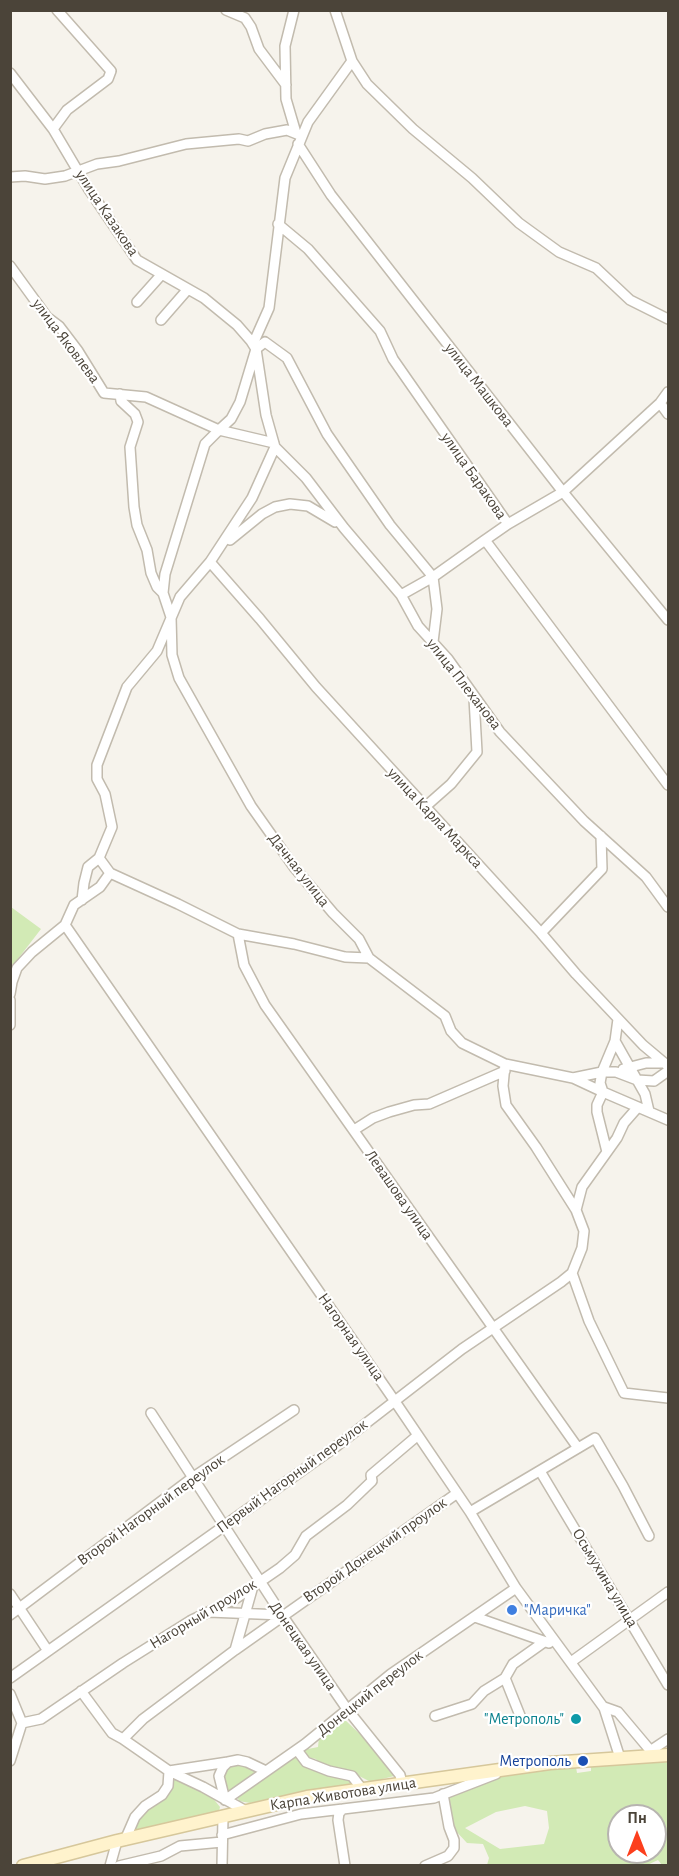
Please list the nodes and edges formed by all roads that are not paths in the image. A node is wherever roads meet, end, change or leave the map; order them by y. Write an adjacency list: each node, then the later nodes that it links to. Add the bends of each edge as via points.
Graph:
1 (57, 10): 8 (street, via 111,71 108,79 67,110)
2 (226, 10): 7 (street, via 245,18 259,49)
3 (294, 10): 7 (street, улица Машкова, via 285,46)
4 (335, 10): 5 (street)
5 (352, 61): 9 (street); 17 (street, via 382,99 519,224 559,252 596,268 630,300)
6 (10, 73): 8 (street, улица Казакова)
7 (286, 86): 9 (street, улица Машкова, via 286,99)
8 (53, 129): 10 (street, улица Казакова)
9 (299, 138): 10 (street, via 286,130 248,141 186,144); 12 (street, via 285,178); 26 (street, улица Машкова, via 332,195)
10 (78, 171): 11 (street, via 45,180); 14 (street, улица Казакова, via 114,219 137,260)
11 (10, 177)
12 (278, 224): 19 (street, via 269,308); 27 (street, улица Баракова, via 308,249 380,331 393,359)
13 (10, 266): 21 (street, улица Яковлева, via 78,351 104,393)
14 (162, 274): 15 (street, улица Казакова); 16 (street)
15 (188, 289): 18 (street); 19 (street, улица Казакова, via 237,325)
16 (138, 302)
17 (669, 319)
18 (161, 320)
19 (254, 346): 24 (street, via 240,402); 25 (street); 32 (street, via 266,342 287,358 327,434 390,525)
20 (669, 392): 22 (street)
21 (120, 394): 24 (street, улица Яковлева, via 146,397); 33 (street, via 138,422 130,447 134,507 151,573)
22 (660, 403): 23 (street); 26 (street)
23 (669, 414)
24 (219, 430): 25 (street, улица Яковлева); 33 (street, via 205,444 165,574)
25 (274, 445): 28 (street, улица Плеханова, via 306,478); 30 (street, via 252,498)
26 (562, 492): 27 (street); 36 (street, улица Машкова)
27 (508, 524): 29 (street, улица Баракова)
28 (345, 529): 30 (street, via 308,506 290,504 262,514); 34 (street, улица Плеханова)
29 (485, 540): 32 (street); 39 (street, улица Баракова)
30 (223, 545): 31 (street)
31 (210, 562): 35 (street, via 180,597); 40 (street, улица Карла Маркса)
32 (433, 577): 34 (street); 37 (street, via 438,609)
33 (163, 593): 35 (street)
34 (401, 595): 37 (street, улица Плеханова, via 418,627)
35 (171, 617): 42 (street, via 157,651 127,687 97,765 97,779 105,794 112,827); 49 (street, Дачная улица, via 172,655 179,678 251,806 294,867 359,939)
36 (669, 620)
37 (433, 642): 38 (street, улица Плеханова)
38 (474, 695): 40 (street, via 477,752 451,784); 41 (street, улица Плеханова, via 500,732)
39 (669, 784)
40 (425, 807): 47 (street, улица Карла Маркса)
41 (601, 836): 45 (street, улица Плеханова, via 646,877); 47 (street, via 602,869)
42 (99, 858): 43 (street); 44 (street, via 88,867)
43 (110, 873): 44 (street, via 100,887); 48 (street)
44 (82, 900): 46 (street, via 74,905)
45 (669, 907)
46 (65, 925): 50 (street, via 17,968); 74 (street, Нагорная улица)
47 (541, 933): 52 (street, улица Карла Маркса)
48 (238, 934): 49 (street, via 345,957); 68 (street, Левашова улица, via 244,965 265,1005)
49 (369, 958): 57 (street, Дачная улица, via 445,1016 462,1043)
50 (10, 994)
51 (10, 1000): 53 (street)
52 (618, 1019): 54 (street); 56 (street, улица Карла Маркса)
53 (10, 1025)
54 (615, 1041): 55 (street); 58 (street)
55 (629, 1067): 56 (street, via 646,1063); 59 (street); 61 (street)
56 (667, 1067): 62 (street)
57 (505, 1068): 60 (street, Дачная улица); 68 (street, via 429,1104 389,1112); 70 (street, via 506,1106)
58 (602, 1072): 59 (street, Дачная улица); 60 (street, Дачная улица); 63 (street)
59 (615, 1072): 61 (street, Дачная улица)
60 (573, 1078): 63 (street)
61 (637, 1080): 62 (street, Дачная улица); 64 (street)
62 (654, 1081): 64 (street)
63 (603, 1092): 65 (street); 69 (street, via 597,1112)
64 (645, 1094): 65 (street); 66 (street)
65 (636, 1106): 66 (street); 69 (street)
66 (649, 1111): 67 (street)
67 (669, 1120)
68 (354, 1130): 72 (street, Левашова улица)
69 (607, 1152): 70 (street, via 582,1187)
70 (576, 1210): 71 (street, via 584,1231)
71 (572, 1273): 72 (street, Первый Нагорный переулок); 73 (street, via 589,1321 624,1393)
72 (493, 1328): 74 (street, Первый Нагорный переулок); 78 (street, Левашова улица)
73 (669, 1398)
74 (394, 1400): 77 (street, Нагорная улица); 83 (street, Первый Нагорный переулок, via 338,1445)
75 (294, 1410): 80 (street, Второй Нагорный переулок)
76 (151, 1413): 80 (street, Донецкая улица)
77 (417, 1437): 81 (street, Нагорная улица); 85 (street, Нагорный проулок, via 371,1475 372,1481 347,1505 306,1536 295,1555)
78 (578, 1448): 79 (street); 84 (street, via 595,1438)
79 (540, 1472): 82 (street); 96 (street, Осьмухина улица)
80 (192, 1478): 83 (street, Донецкая улица); 89 (street, Второй Нагорный переулок)
81 (456, 1494): 82 (street, Нагорная улица); 94 (street, Второй Донецкий проулок)
82 (470, 1512): 86 (street, Нагорная улица)
83 (224, 1525): 85 (street, Донецкая улица); 101 (street, Первый Нагорный переулок)
84 (649, 1536)
85 (256, 1583): 90 (street, Нагорный проулок, via 235,1599); 92 (street); 94 (street, Донецкая улица)
86 (516, 1588): 95 (street, Донецкий переулок); 99 (street, Нагорная улица)
87 (669, 1592): 96 (street)
88 (10, 1594): 89 (street)
89 (19, 1608): 93 (street, Второй Нагорный переулок); 101 (street)
90 (207, 1612): 91 (street); 106 (street, Нагорный проулок)
91 (228, 1613): 92 (street); 97 (street)
92 (245, 1614): 94 (street); 97 (street)
93 (10, 1615)
94 (282, 1616): 100 (street, Второй Донецкий проулок); 109 (street, Донецкая улица)
95 (475, 1617): 98 (street); 109 (street, Донецкий переулок)
96 (630, 1619): 102 (street); 105 (street, Осьмухина улица)
97 (241, 1629): 100 (street)
98 (544, 1642): 99 (street); 104 (street, via 513,1664)
99 (561, 1648): 102 (street, Нагорная улица)
100 (235, 1650): 113 (street, Второй Донецкий проулок, via 143,1719)
101 (48, 1651): 103 (street, Первый Нагорный переулок)
102 (572, 1662): 108 (street, Нагорная улица)
103 (10, 1678)
104 (505, 1678): 110 (street, via 472,1704); 111 (street)
105 (669, 1685)
106 (81, 1691): 112 (street, Нагорный проулок, via 41,1719); 113 (street, via 112,1733)
107 (10, 1694): 112 (street)
108 (604, 1707): 116 (street, via 618,1712); 118 (street, Нагорная улица)
109 (347, 1709): 115 (street, Донецкий переулок); 124 (street, Донецкая улица, via 383,1752)
110 (435, 1716)
111 (521, 1718)
112 (22, 1723): 119 (street)
113 (123, 1739): 122 (street)
114 (669, 1739): 116 (street)
115 (297, 1750): 123 (street, Донецкий переулок); 125 (street, via 306,1762 352,1776)
116 (653, 1754): 117 (main road, Карпа Животова улица); 118 (main road, Карпа Животова улица)
117 (669, 1755)
118 (620, 1758): 121 (main road, Карпа Животова улица)
119 (10, 1761)
120 (228, 1762): 122 (street); 123 (street, via 247,1762); 127 (street, via 219,1776)
121 (509, 1768): 124 (main road, Карпа Животова улица); 126 (street)
122 (168, 1771): 127 (street); 132 (street, via 168,1786 162,1795 145,1806)
123 (266, 1771): 127 (street, Донецкий переулок)
124 (402, 1783): 125 (main road, Карпа Животова улица)
125 (362, 1789): 129 (main road, Карпа Животова улица)
126 (443, 1794): 128 (street); 138 (street, via 454,1848 448,1856)
127 (225, 1800): 129 (street)
128 (343, 1809): 131 (street, via 301,1814); 137 (street, via 338,1821)
129 (246, 1811): 130 (main road, Карпа Животова улица)
130 (223, 1817): 131 (street); 132 (main road, Карпа Животова улица)
131 (222, 1839): 135 (street, via 180,1846 161,1856); 136 (street)
132 (121, 1840): 133 (main road, Карпа Животова улица); 134 (street)
133 (23, 1866)
134 (110, 1866)
135 (119, 1866)
136 (222, 1866)
137 (345, 1866)
138 (424, 1866)

